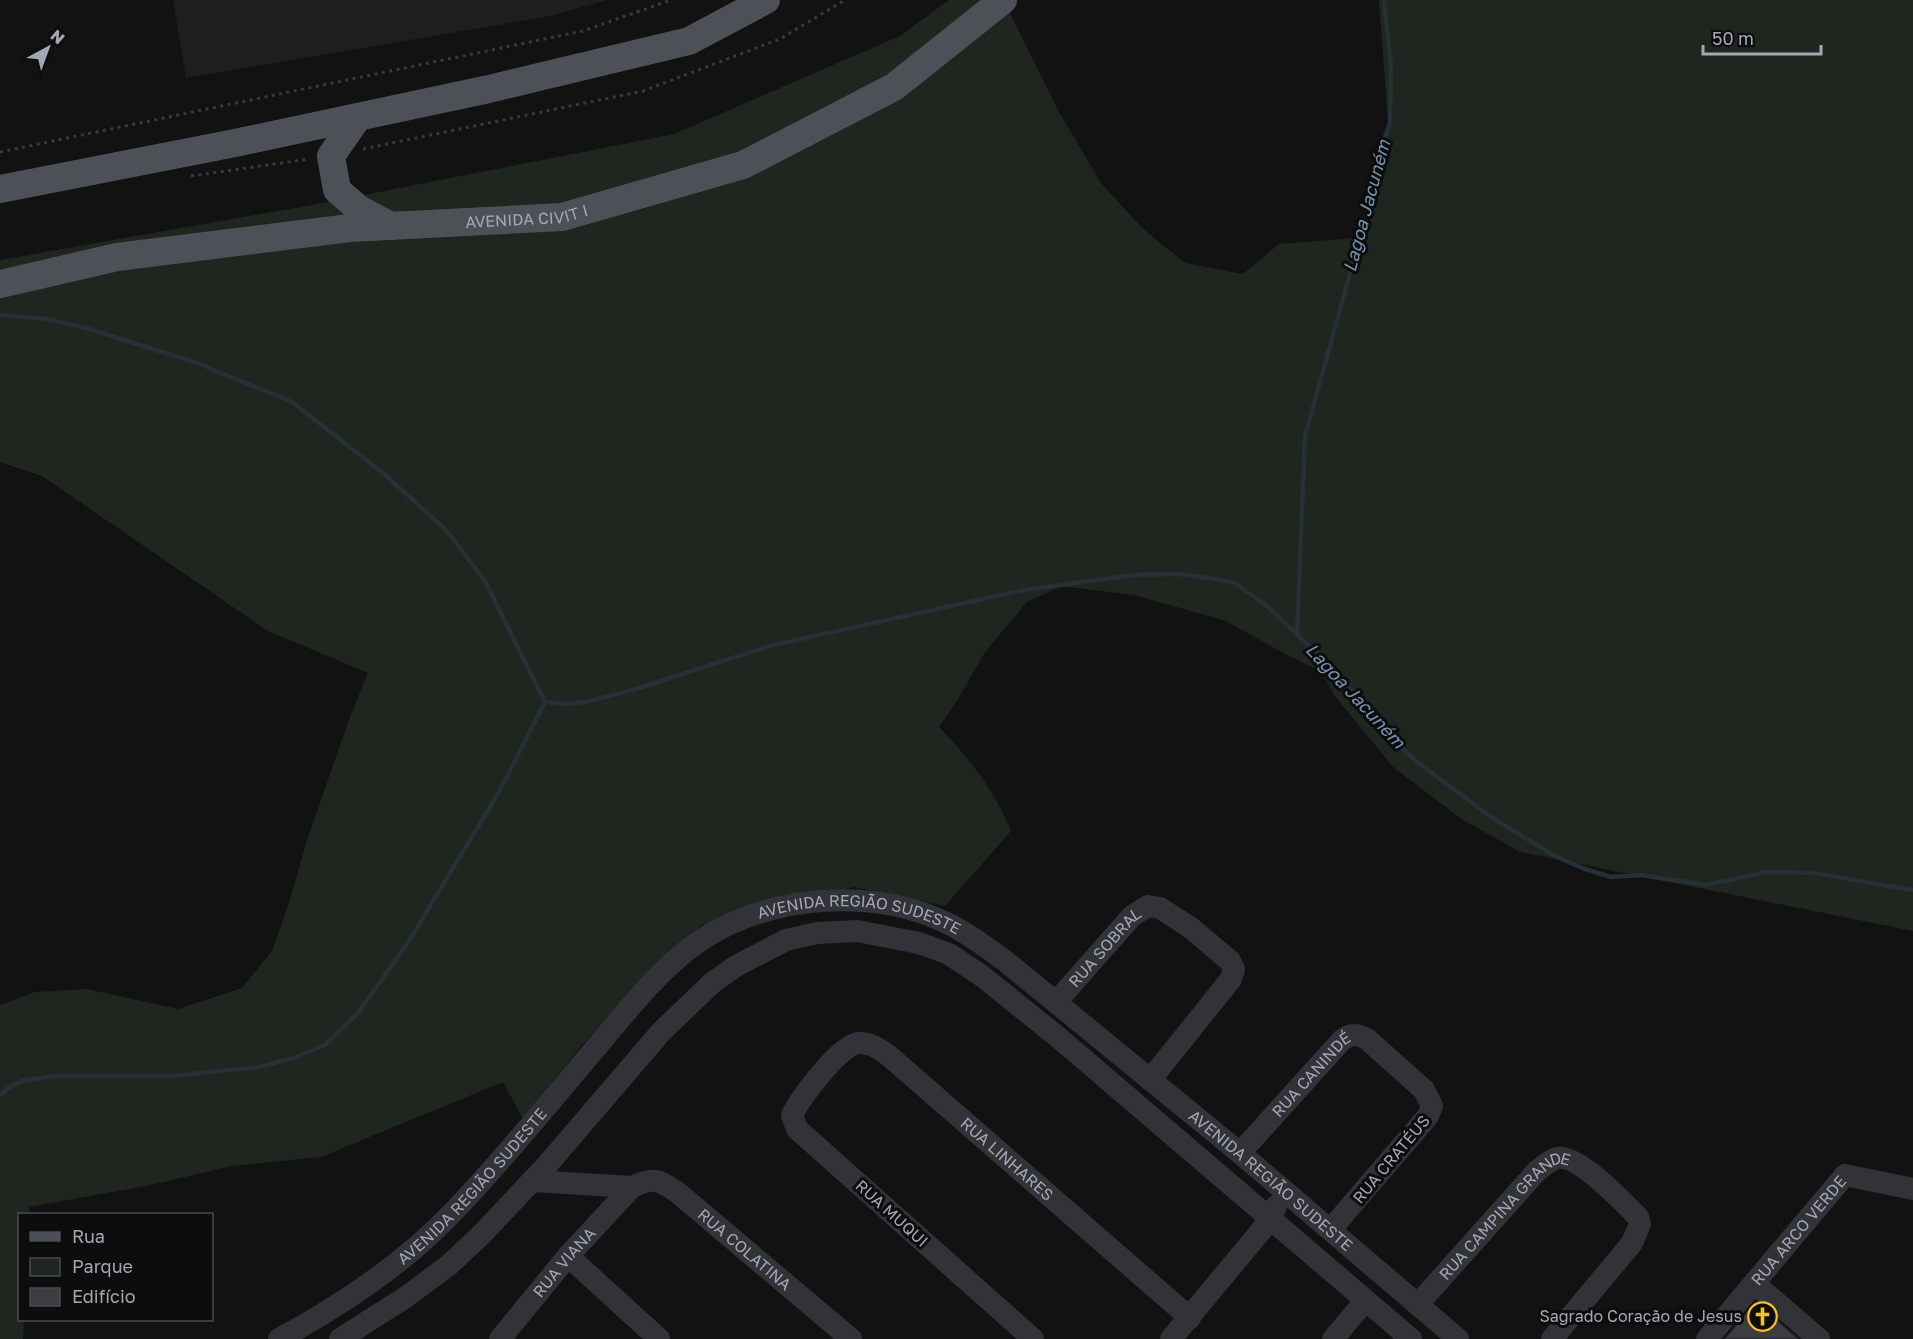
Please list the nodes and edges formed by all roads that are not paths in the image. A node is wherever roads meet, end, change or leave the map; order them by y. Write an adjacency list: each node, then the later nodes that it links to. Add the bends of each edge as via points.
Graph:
1 (766, 0): 3 (main road, via 689,41)
2 (1003, 0): 5 (main road, AVENIDA CIVIT I, via 894,87 743,165 562,217)
3 (358, 117): 4 (main road); 5 (main road, via 331,156 337,190 359,209)
4 (6, 186)
5 (392, 226): 6 (main road, AVENIDA CIVIT I, via 117,257)
6 (0, 284)
7 (1057, 1001): 9 (street, AVENIDA REGIÃO SUDESTE); 9 (street, RUA SOBRAL, via 1141,909 1160,908 1191,928 1230,961 1233,975); 24 (street, AVENIDA REGIÃO SUDESTE, via 966,934 938,919 893,904 823,900 744,919 714,932 663,972 495,1166 418,1246 327,1313)
8 (1392, 1061): 12 (street, RUA CANINDÉ, via 1367,1040 1346,1036); 18 (street, RUA CRATÉUS, via 1424,1090 1432,1103 1431,1110)
9 (1142, 1072): 11 (street); 12 (street, AVENIDA REGIÃO SUDESTE)
10 (819, 1076): 23 (street, RUA LINHARES, via 852,1045 861,1043 878,1048); 29 (street, RUA MUQUI, via 792,1115 797,1129)
11 (1114, 1085): 13 (street, AVENIDA REGIÃO SUDESTE, via 982,976 949,954 889,936 817,933 786,940 735,966 712,983 661,1032); 17 (street, AVENIDA REGIÃO SUDESTE)
12 (1240, 1153): 16 (street, AVENIDA REGIÃO SUDESTE)
13 (532, 1181): 14 (street, RUA COLATINA); 25 (street, AVENIDA REGIÃO SUDESTE, via 449,1265)
14 (632, 1186): 19 (street, RUA VIANA); 28 (street, RUA COLATINA, via 655,1180 677,1192)
15 (1913, 1189): 20 (street, RUA ARCO VERDE, via 1845,1175)
16 (1283, 1190): 17 (street); 18 (street, AVENIDA REGIÃO SUDESTE)
17 (1270, 1220): 21 (street, AVENIDA REGIÃO SUDESTE); 23 (street)
18 (1331, 1229): 22 (street, AVENIDA REGIÃO SUDESTE)
19 (568, 1256): 26 (street, RUA VIANA); 27 (street)
20 (1755, 1284): 35 (street, RUA ARCO VERDE); 36 (street)
21 (1365, 1300): 31 (street); 32 (street, AVENIDA REGIÃO SUDESTE)
22 (1418, 1304): 33 (street, AVENIDA REGIÃO SUDESTE); 34 (street, RUA CAMPINA GRANDE, via 1537,1171 1557,1158 1566,1159 1601,1180 1638,1217 1640,1224 1632,1243)
23 (1190, 1318): 30 (street)
24 (279, 1339)
25 (340, 1339)
26 (500, 1339)
27 (659, 1339)
28 (851, 1339)
29 (1033, 1339)
30 (1171, 1339)
31 (1333, 1339)
32 (1411, 1339)
33 (1458, 1339)
34 (1552, 1339)
35 (1707, 1339)
36 (1819, 1339)

